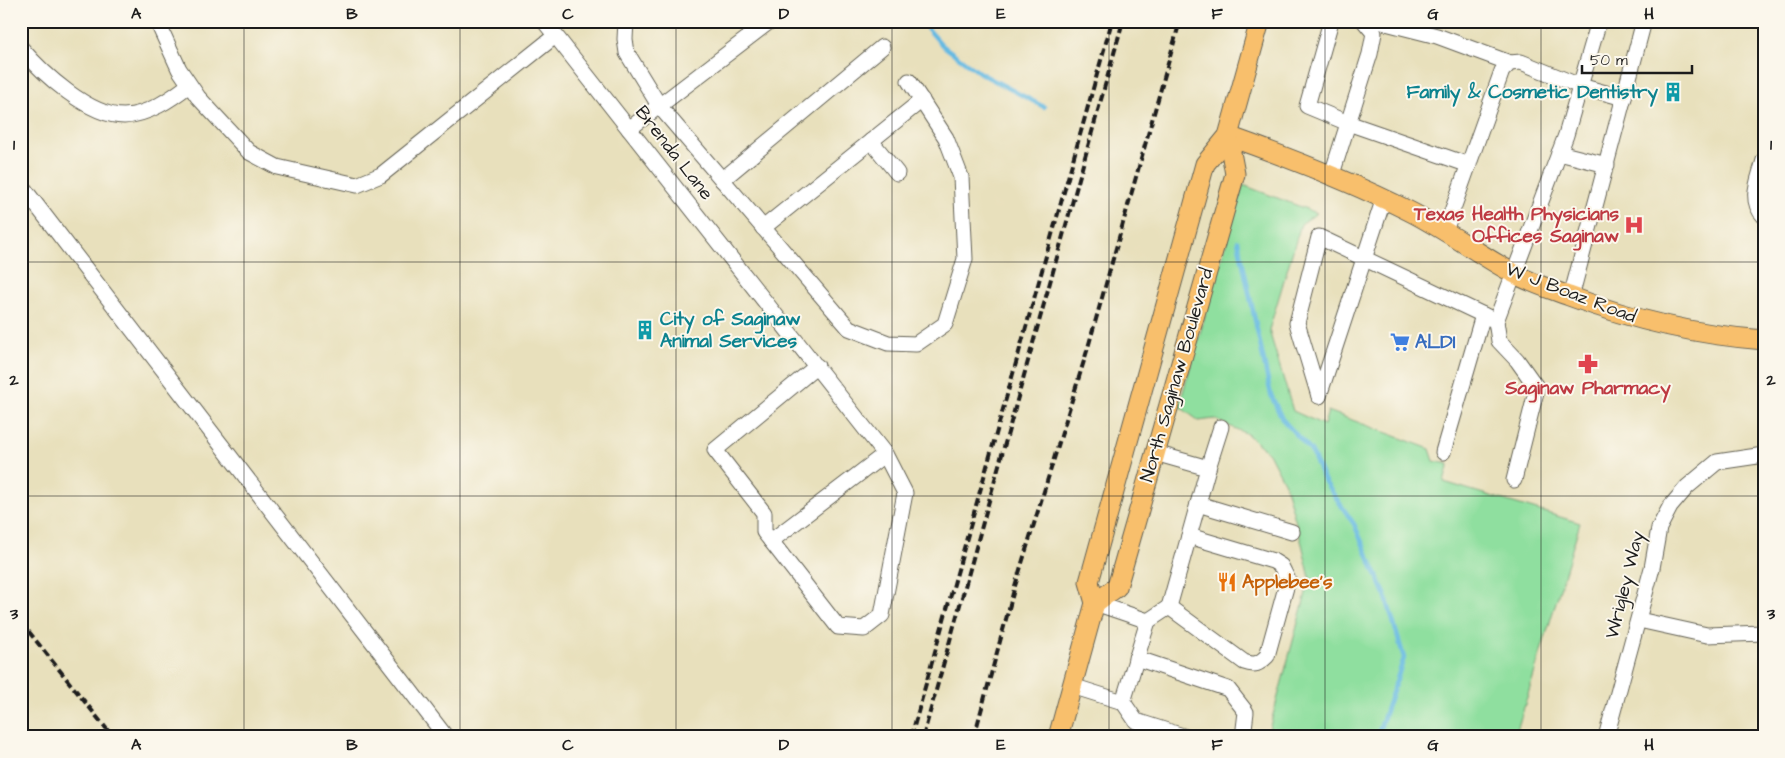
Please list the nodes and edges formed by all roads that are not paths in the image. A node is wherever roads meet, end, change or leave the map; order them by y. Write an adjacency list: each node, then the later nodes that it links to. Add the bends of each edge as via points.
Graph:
1 (157, 21): 16 (street)
2 (544, 21): 11 (street, Brenda Lane)
3 (626, 21): 20 (street, via 627,52)
4 (770, 21): 20 (street)
5 (1260, 21): 23 (main road, North Saginaw Boulevard)
6 (1331, 21): 21 (street, via 1307,106)
7 (1364, 21): 21 (street, via 1374,32)
8 (1378, 21): 14 (street, via 1437,36)
9 (1599, 21): 17 (street)
10 (1644, 21): 18 (street)
11 (556, 36): 16 (street, via 381,175 357,185 277,167 250,152); 22 (street, Brenda Lane)
12 (882, 47): 31 (street)
13 (21, 48): 16 (street, via 56,83 110,114 126,116 154,108)
14 (1510, 63): 17 (street, via 1521,62); 27 (street, via 1502,71)
15 (909, 82): 19 (street)
16 (189, 85)
17 (1580, 86): 18 (street); 25 (street)
18 (1624, 98): 28 (street)
19 (922, 100): 24 (street); 35 (street, via 946,138 961,177 965,259 945,324 916,344 888,343 849,328)
20 (660, 107): 22 (street); 31 (street)
21 (1348, 124): 27 (street); 30 (street)
22 (629, 129): 42 (street, Brenda Lane)
23 (1228, 136): 30 (main road, W J Boaz Road); 45 (main road, North Saginaw Boulevard, via 1235,174); 54 (main road, North Saginaw Boulevard, via 1205,164 1089,582)
24 (871, 141): 29 (street); 35 (street)
25 (1559, 153): 28 (street); 38 (street)
26 (1764, 160): 34 (street, via 1755,198)
27 (1470, 165): 36 (street)
28 (1607, 165): 39 (street)
29 (896, 173)
30 (1332, 174): 33 (main road, W J Boaz Road)
31 (722, 180): 35 (street)
32 (21, 185): 62 (street)
33 (1384, 198): 36 (main road, W J Boaz Road); 37 (street)
34 (1762, 215)
35 (763, 228)
36 (1445, 232): 38 (main road, W J Boaz Road)
37 (1363, 258): 37 (street, via 1334,350 1319,396 1297,323 1319,237); 40 (street)
38 (1515, 274): 39 (main road, W J Boaz Road); 40 (street)
39 (1571, 297): 41 (main road, W J Boaz Road, via 1650,323 1711,335)
40 (1489, 318): 44 (street); 49 (street, via 1499,341 1537,388)
41 (1764, 340)
42 (817, 366): 46 (street, Brenda Lane); 53 (street, via 715,450 764,513 764,532)
43 (1221, 427): 48 (street)
44 (1443, 452)
45 (1155, 453): 48 (street); 54 (main road, North Saginaw Boulevard, via 1117,587)
46 (885, 454): 53 (street); 53 (street, Brenda Lane, via 905,494 882,615 864,629 838,627)
47 (1764, 454): 56 (street, Wrigley Way, via 1717,462 1676,500 1660,528)
48 (1208, 468): 50 (street)
49 (1514, 480)
50 (1198, 504): 51 (street); 52 (street)
51 (1292, 532)
52 (1189, 536): 55 (street); 55 (street, via 1273,561 1286,572 1288,580 1267,656 1254,665 1244,662)
53 (771, 541)
54 (1094, 603): 57 (street); 60 (main road, North Saginaw Boulevard)
55 (1169, 607): 57 (street)
56 (1639, 620): 58 (street, via 1707,635); 66 (street, Wrigley Way)
57 (1148, 621): 59 (street)
58 (1764, 633)
59 (1136, 658): 61 (street); 65 (street, via 1228,689 1246,712)
60 (1072, 686): 61 (street); 63 (main road, North Saginaw Boulevard)
61 (1123, 702): 64 (street, via 1136,721)
62 (446, 737)
63 (1058, 737)
64 (1186, 737)
65 (1243, 737)
66 (1606, 737)

